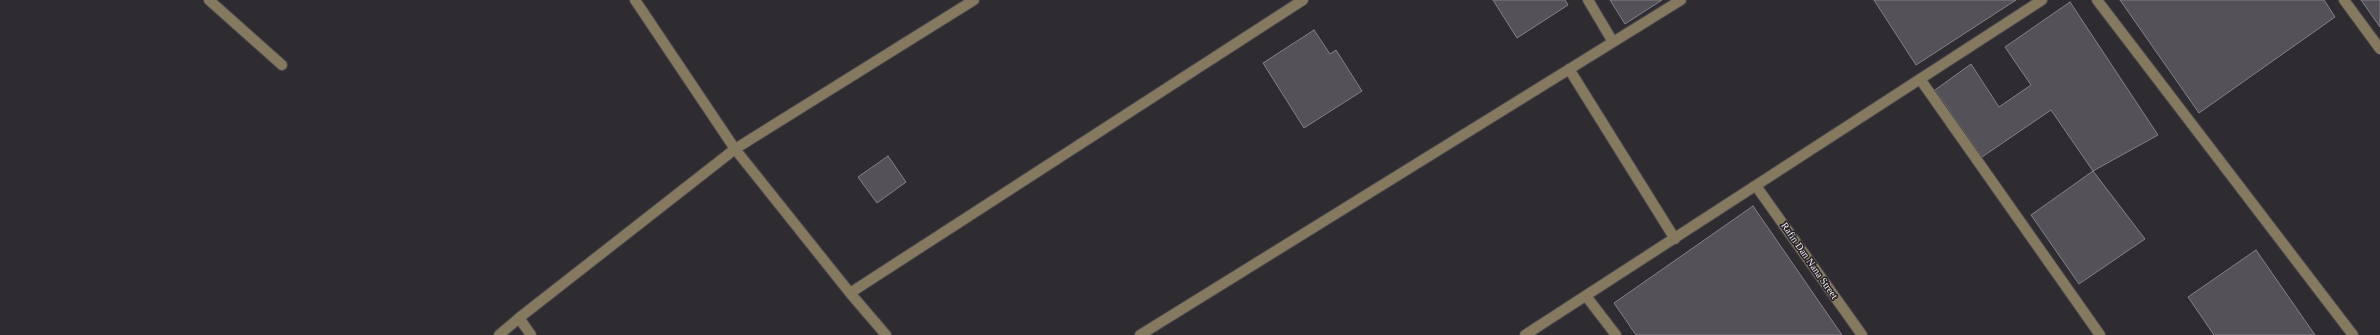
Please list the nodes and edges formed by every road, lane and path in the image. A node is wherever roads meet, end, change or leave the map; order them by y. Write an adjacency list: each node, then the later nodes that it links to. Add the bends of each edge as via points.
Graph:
1 (209, 0): 12 (street)
2 (635, 0): 15 (street)
3 (974, 0): 15 (street)
4 (1303, 0): 18 (street)
5 (1588, 0): 10 (street)
6 (1681, 0): 10 (street)
7 (2042, 0): 14 (street)
8 (2097, 0): 29 (street)
9 (2344, 0): 11 (street)
10 (1614, 42): 13 (street)
11 (2380, 49)
12 (282, 65)
13 (1570, 69): 17 (street); 24 (street)
14 (1920, 79): 16 (street); 28 (street)
15 (735, 149): 18 (street); 20 (street)
16 (1756, 186): 17 (street); 27 (street, Rafin Dan Nana Street)
17 (1674, 239): 19 (street)
18 (850, 293): 23 (street)
19 (1586, 296): 25 (street); 26 (street)
20 (519, 318): 21 (street); 22 (street)
21 (499, 335)
22 (532, 335)
23 (886, 335)
24 (1140, 335)
25 (1525, 335)
26 (1616, 335)
27 (1862, 335)
28 (2100, 335)
29 (2353, 335)

